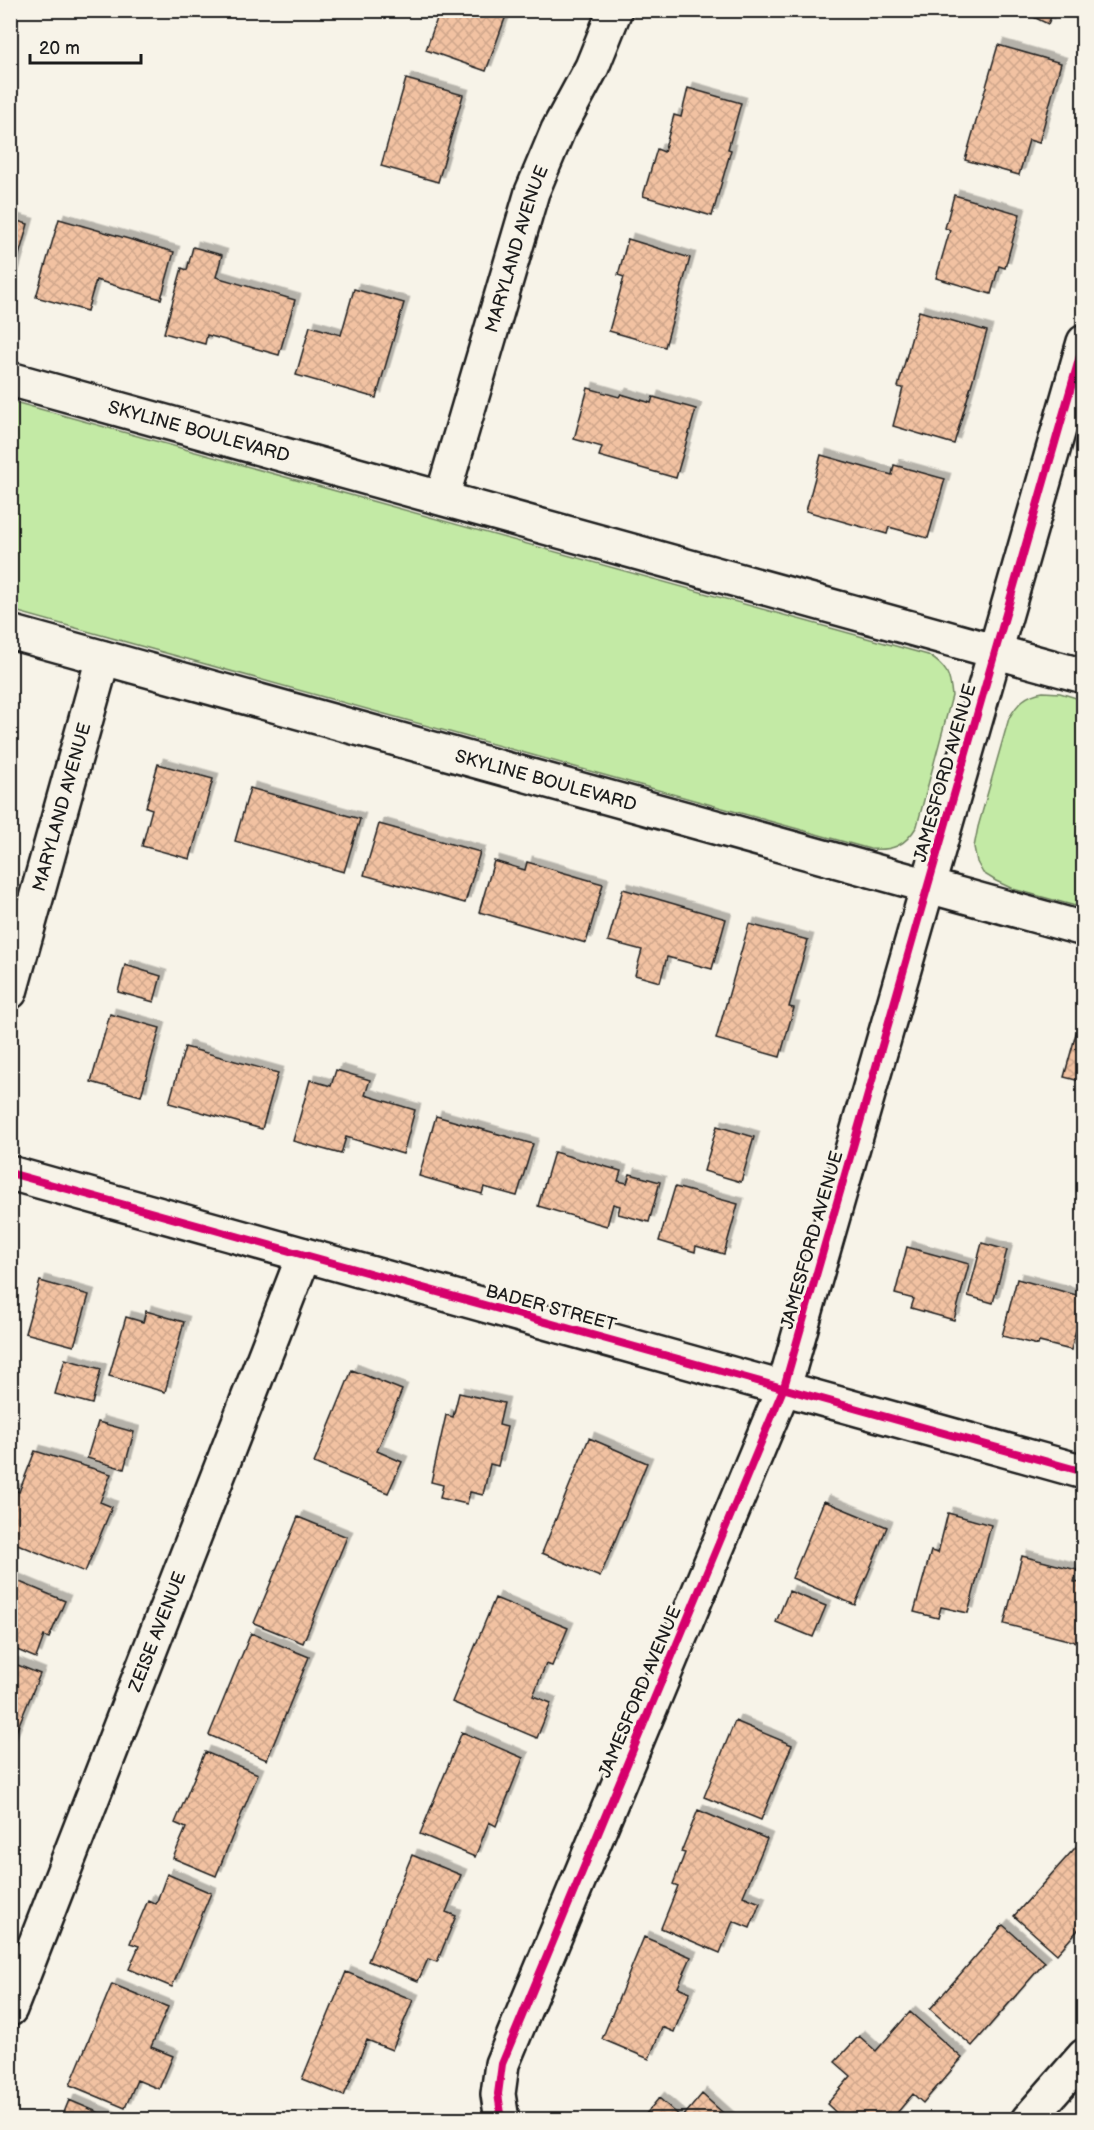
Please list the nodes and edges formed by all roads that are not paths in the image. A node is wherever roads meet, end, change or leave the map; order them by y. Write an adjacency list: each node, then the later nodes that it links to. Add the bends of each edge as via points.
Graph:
1 (615, 10): 4 (street, MARYLAND AVENUE, via 532,192)
2 (1083, 342): 6 (street, JAMESFORD AVENUE)
3 (10, 379): 4 (street, SKYLINE BOULEVARD)
4 (442, 498): 6 (street, SKYLINE BOULEVARD)
5 (10, 632): 7 (street, SKYLINE BOULEVARD)
6 (995, 651): 8 (street, SKYLINE BOULEVARD); 9 (street, JAMESFORD AVENUE)
7 (103, 658): 9 (street, SKYLINE BOULEVARD); 11 (street, MARYLAND AVENUE)
8 (1083, 676)
9 (928, 886): 10 (street, SKYLINE BOULEVARD); 14 (street, JAMESFORD AVENUE)
10 (1083, 929)
11 (10, 992)
12 (10, 1173): 13 (street, BADER STREET)
13 (304, 1255): 14 (street, BADER STREET); 16 (street, ZEISE AVENUE)
14 (784, 1388): 15 (street, BADER STREET); 18 (street, JAMESFORD AVENUE, via 502,2064 498,2094)
15 (1083, 1472)
16 (10, 2009)
17 (1083, 2056): 19 (street)
18 (502, 2120)
19 (1028, 2120)

